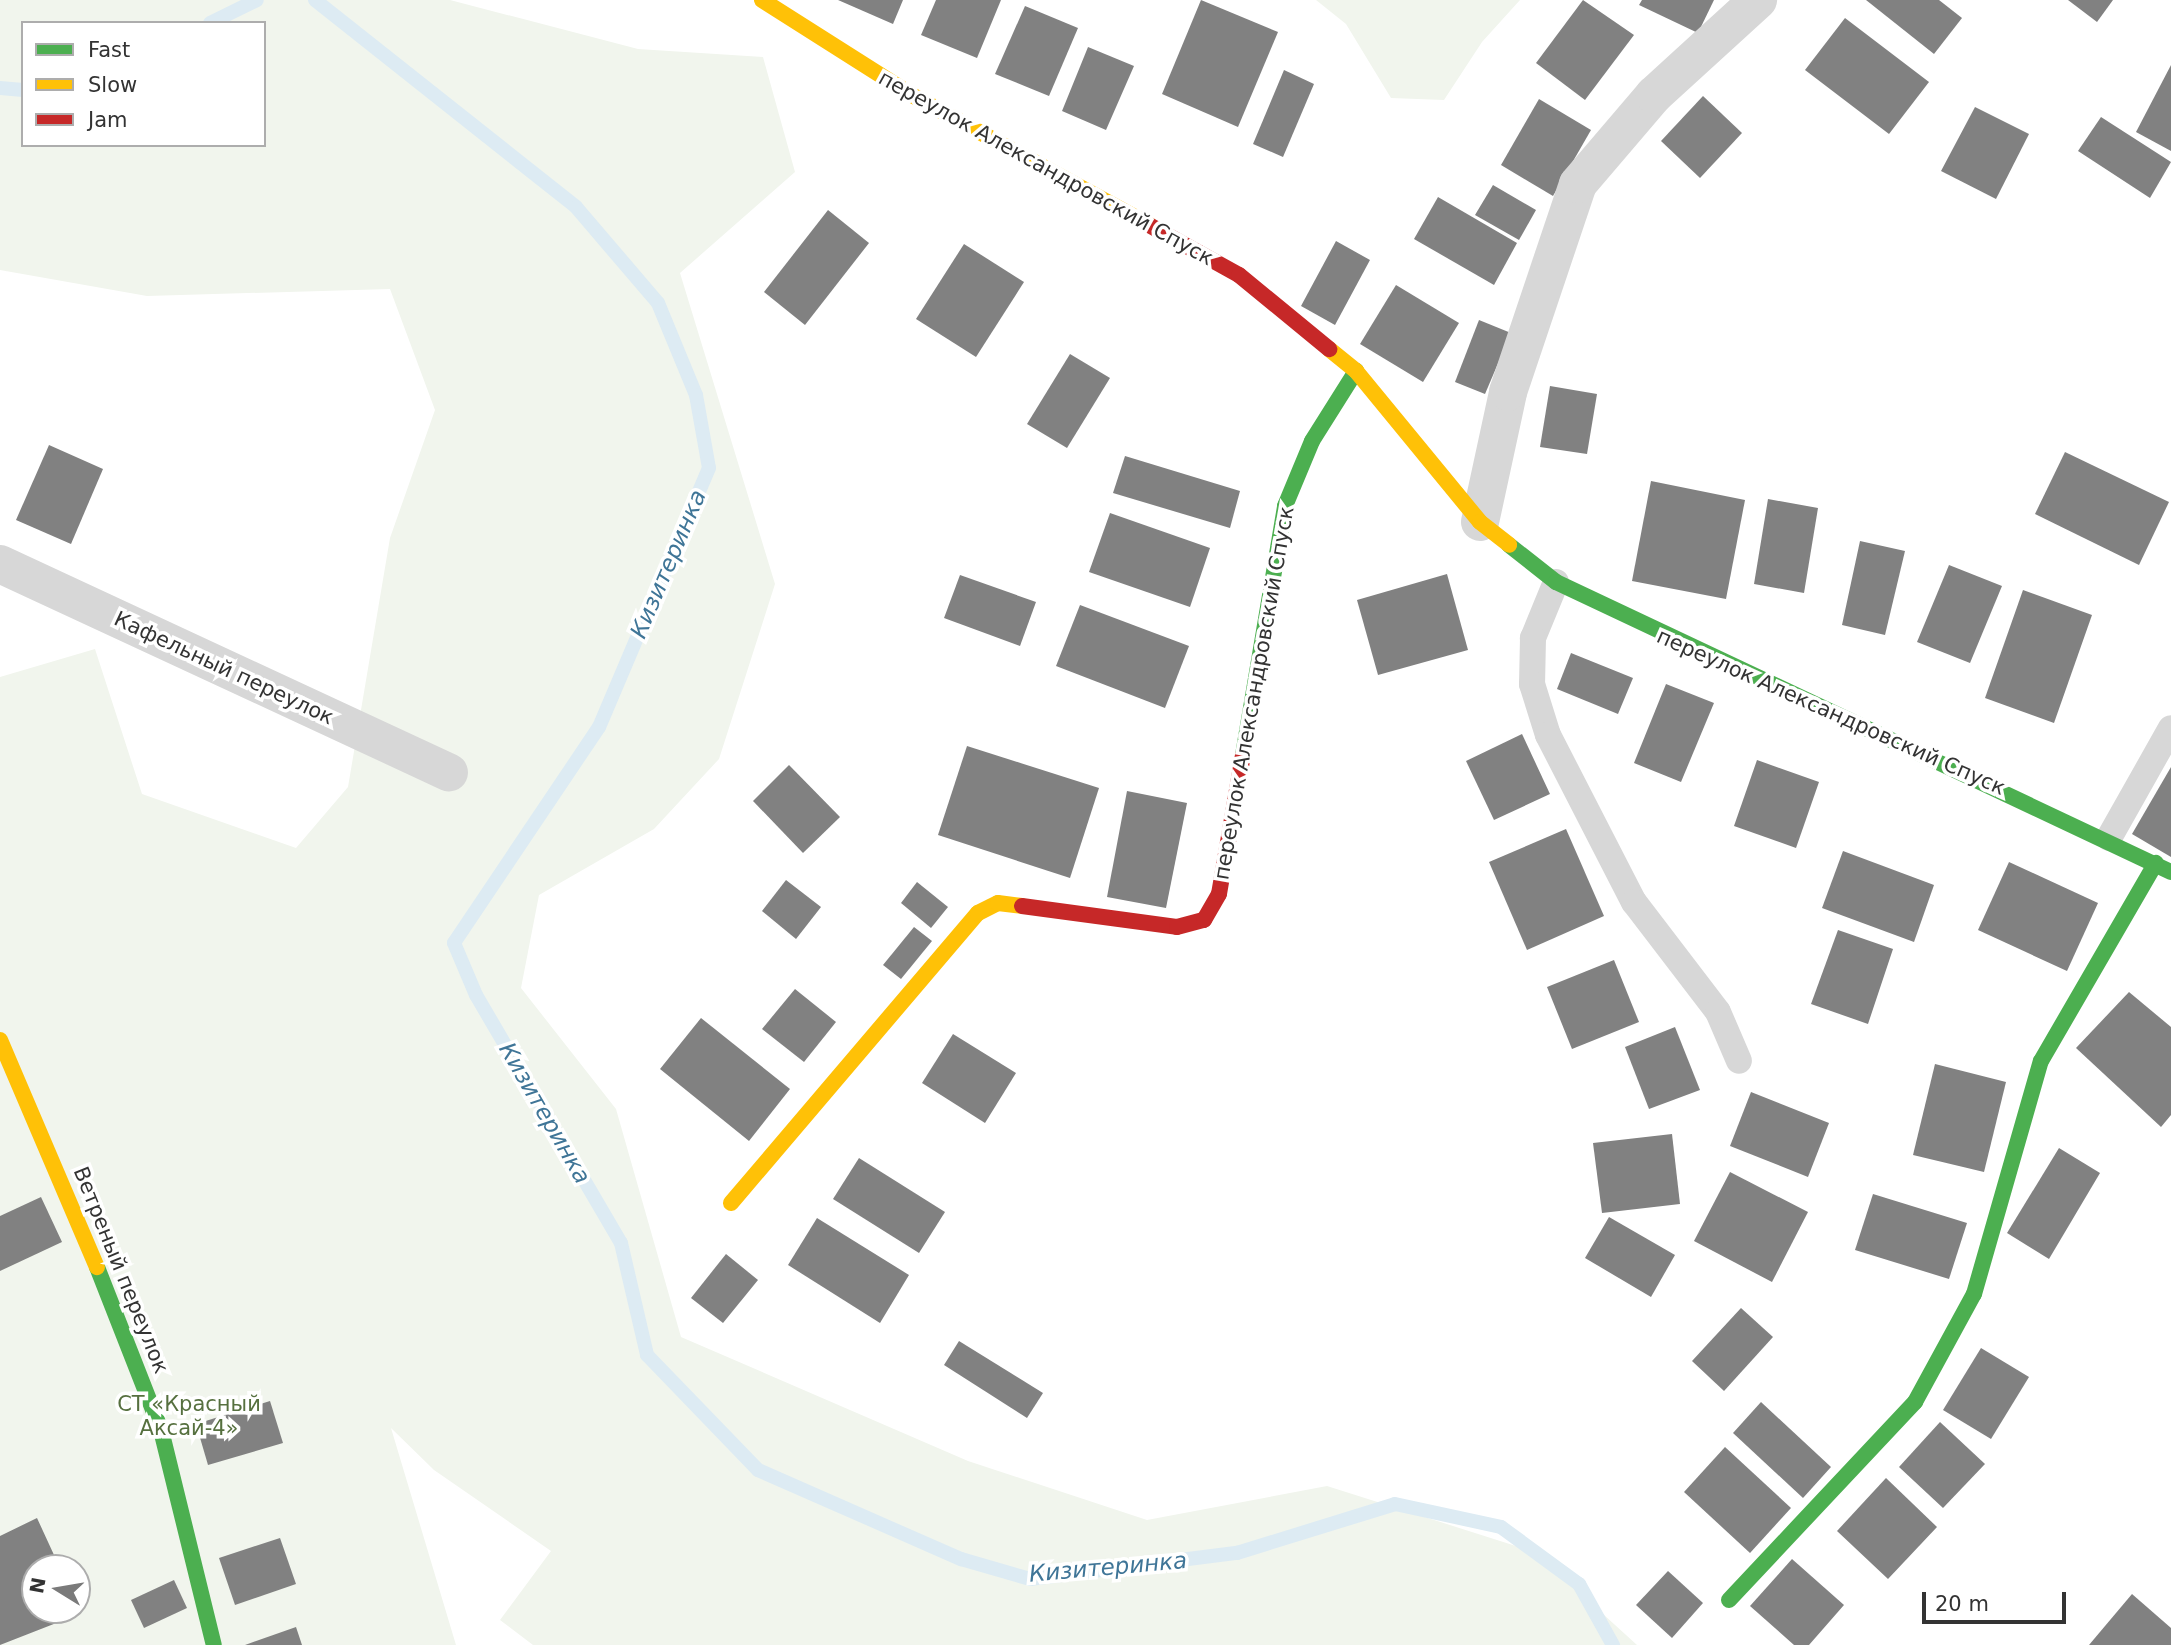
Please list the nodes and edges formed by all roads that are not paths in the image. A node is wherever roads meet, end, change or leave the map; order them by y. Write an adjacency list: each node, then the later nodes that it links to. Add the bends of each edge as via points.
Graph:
1 (762, 0): 3 (street, переулок Александровский Спуск, via 910,94 1239,275)
2 (1758, 0): 4 (street, via 1654,95 1578,184 1508,391)
3 (1356, 372): 4 (street, переулок Александровский Спуск); 14 (street, переулок Александровский Спуск, via 1312,440 1284,506 1219,894 1204,920 1177,927 998,903 978,914)
4 (1480, 522): 6 (street, переулок Александровский Спуск)
5 (0, 564): 8 (street, Кафельный переулок)
6 (1556, 582): 9 (street, переулок Александровский Спуск, via 1678,645); 13 (lane, via 1533,638 1532,684 1548,735 1634,902 1718,1012)
7 (2171, 728): 9 (lane)
8 (449, 772)
9 (2109, 838): 10 (street, переулок Александровский Спуск)
10 (2156, 863): 11 (street, переулок Александровский Спуск); 15 (street, via 2041,1061 1974,1294 1915,1402)
11 (2171, 872)
12 (0, 1040): 16 (street, Ветреный переулок, via 36,1112 161,1430)
13 (1739, 1061)
14 (731, 1203)
15 (1729, 1600)
16 (214, 1645)

